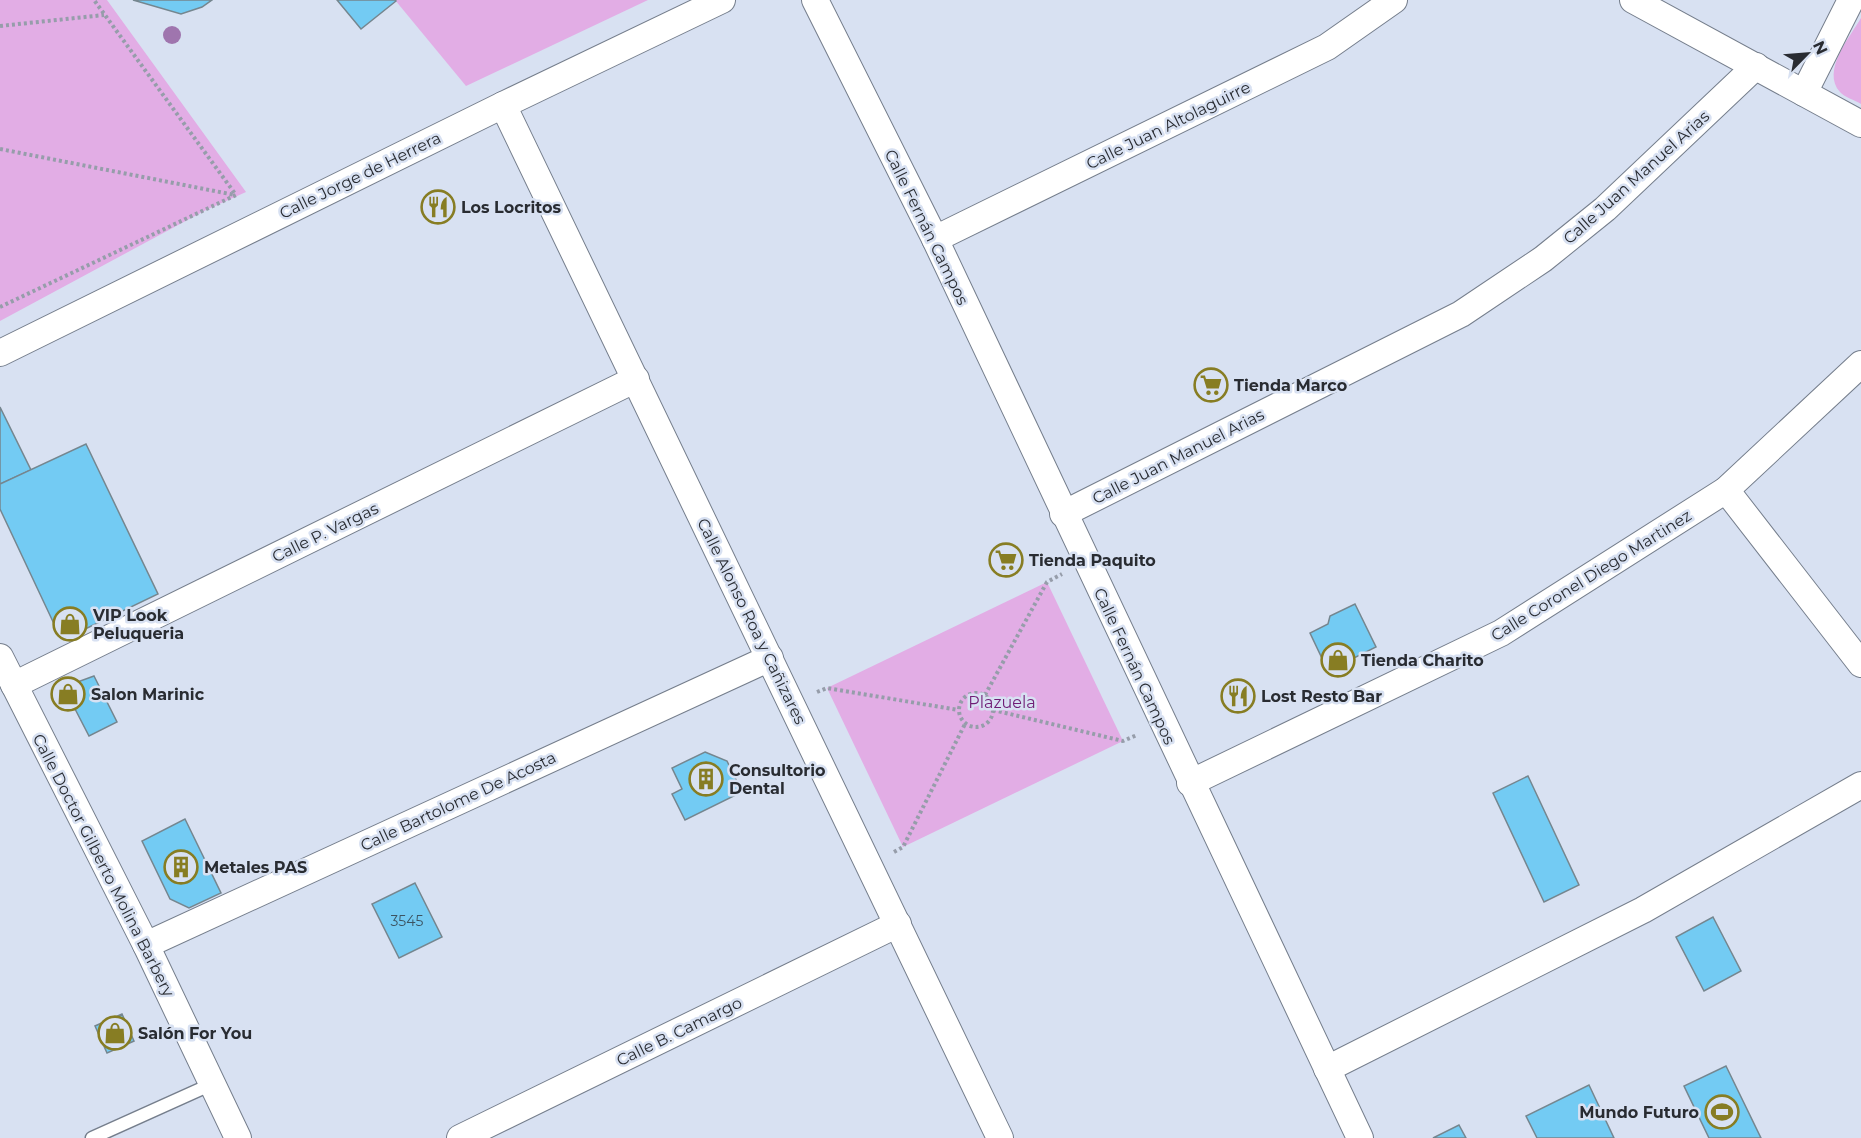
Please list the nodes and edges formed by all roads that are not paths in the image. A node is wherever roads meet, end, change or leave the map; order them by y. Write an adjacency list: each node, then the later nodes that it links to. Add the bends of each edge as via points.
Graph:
1 (722, 0): 8 (street, Calle Jorge de Herrera)
2 (815, 0): 10 (street, Calle Fernán Campos)
3 (1394, 0): 10 (street, Calle Juan Altolaguirre, via 1327,47)
4 (1633, 0): 6 (street)
5 (1851, 0): 7 (street)
6 (1756, 66): 7 (street); 15 (street, Calle Juan Manuel Arias, via 1605,209 1543,259 1461,314)
7 (1804, 93): 9 (street)
8 (503, 105): 11 (street, Calle Jorge de Herrera); 13 (street, Calle Alonso Roa y Cañizares)
9 (1861, 124)
10 (934, 239): 15 (street, Calle Fernán Campos)
11 (0, 353)
12 (1861, 364): 14 (street, Calle Coronel Diego Martinez)
13 (636, 379): 17 (street, Calle Alonso Roa y Cañizares); 19 (street, Calle P. Vargas)
14 (1726, 490): 18 (street); 20 (street, Calle Coronel Diego Martinez, via 1501,633)
15 (1063, 514): 20 (street, Calle Fernán Campos)
16 (0, 657): 19 (street, Calle Doctor Gilberto Molina Barbery)
17 (770, 658): 22 (street, Calle Alonso Roa y Cañizares); 23 (street, Calle Bartolome De Acosta)
18 (1861, 664)
19 (14, 685): 23 (street, Calle Doctor Gilberto Molina Barbery)
20 (1190, 783): 24 (street, Calle Fernán Campos)
21 (1861, 785): 24 (street, via 1643,910)
22 (898, 924): 28 (street, Calle B. Camargo); 29 (street, Calle Alonso Roa y Cañizares)
23 (146, 945): 25 (street, Calle Doctor Gilberto Molina Barbery)
24 (1326, 1069): 30 (street, Calle Fernán Campos)
25 (212, 1084): 26 (lane); 27 (street, Calle Doctor Gilberto Molina Barbery)
26 (92, 1138)
27 (238, 1138)
28 (460, 1138)
29 (1000, 1138)
30 (1360, 1138)

